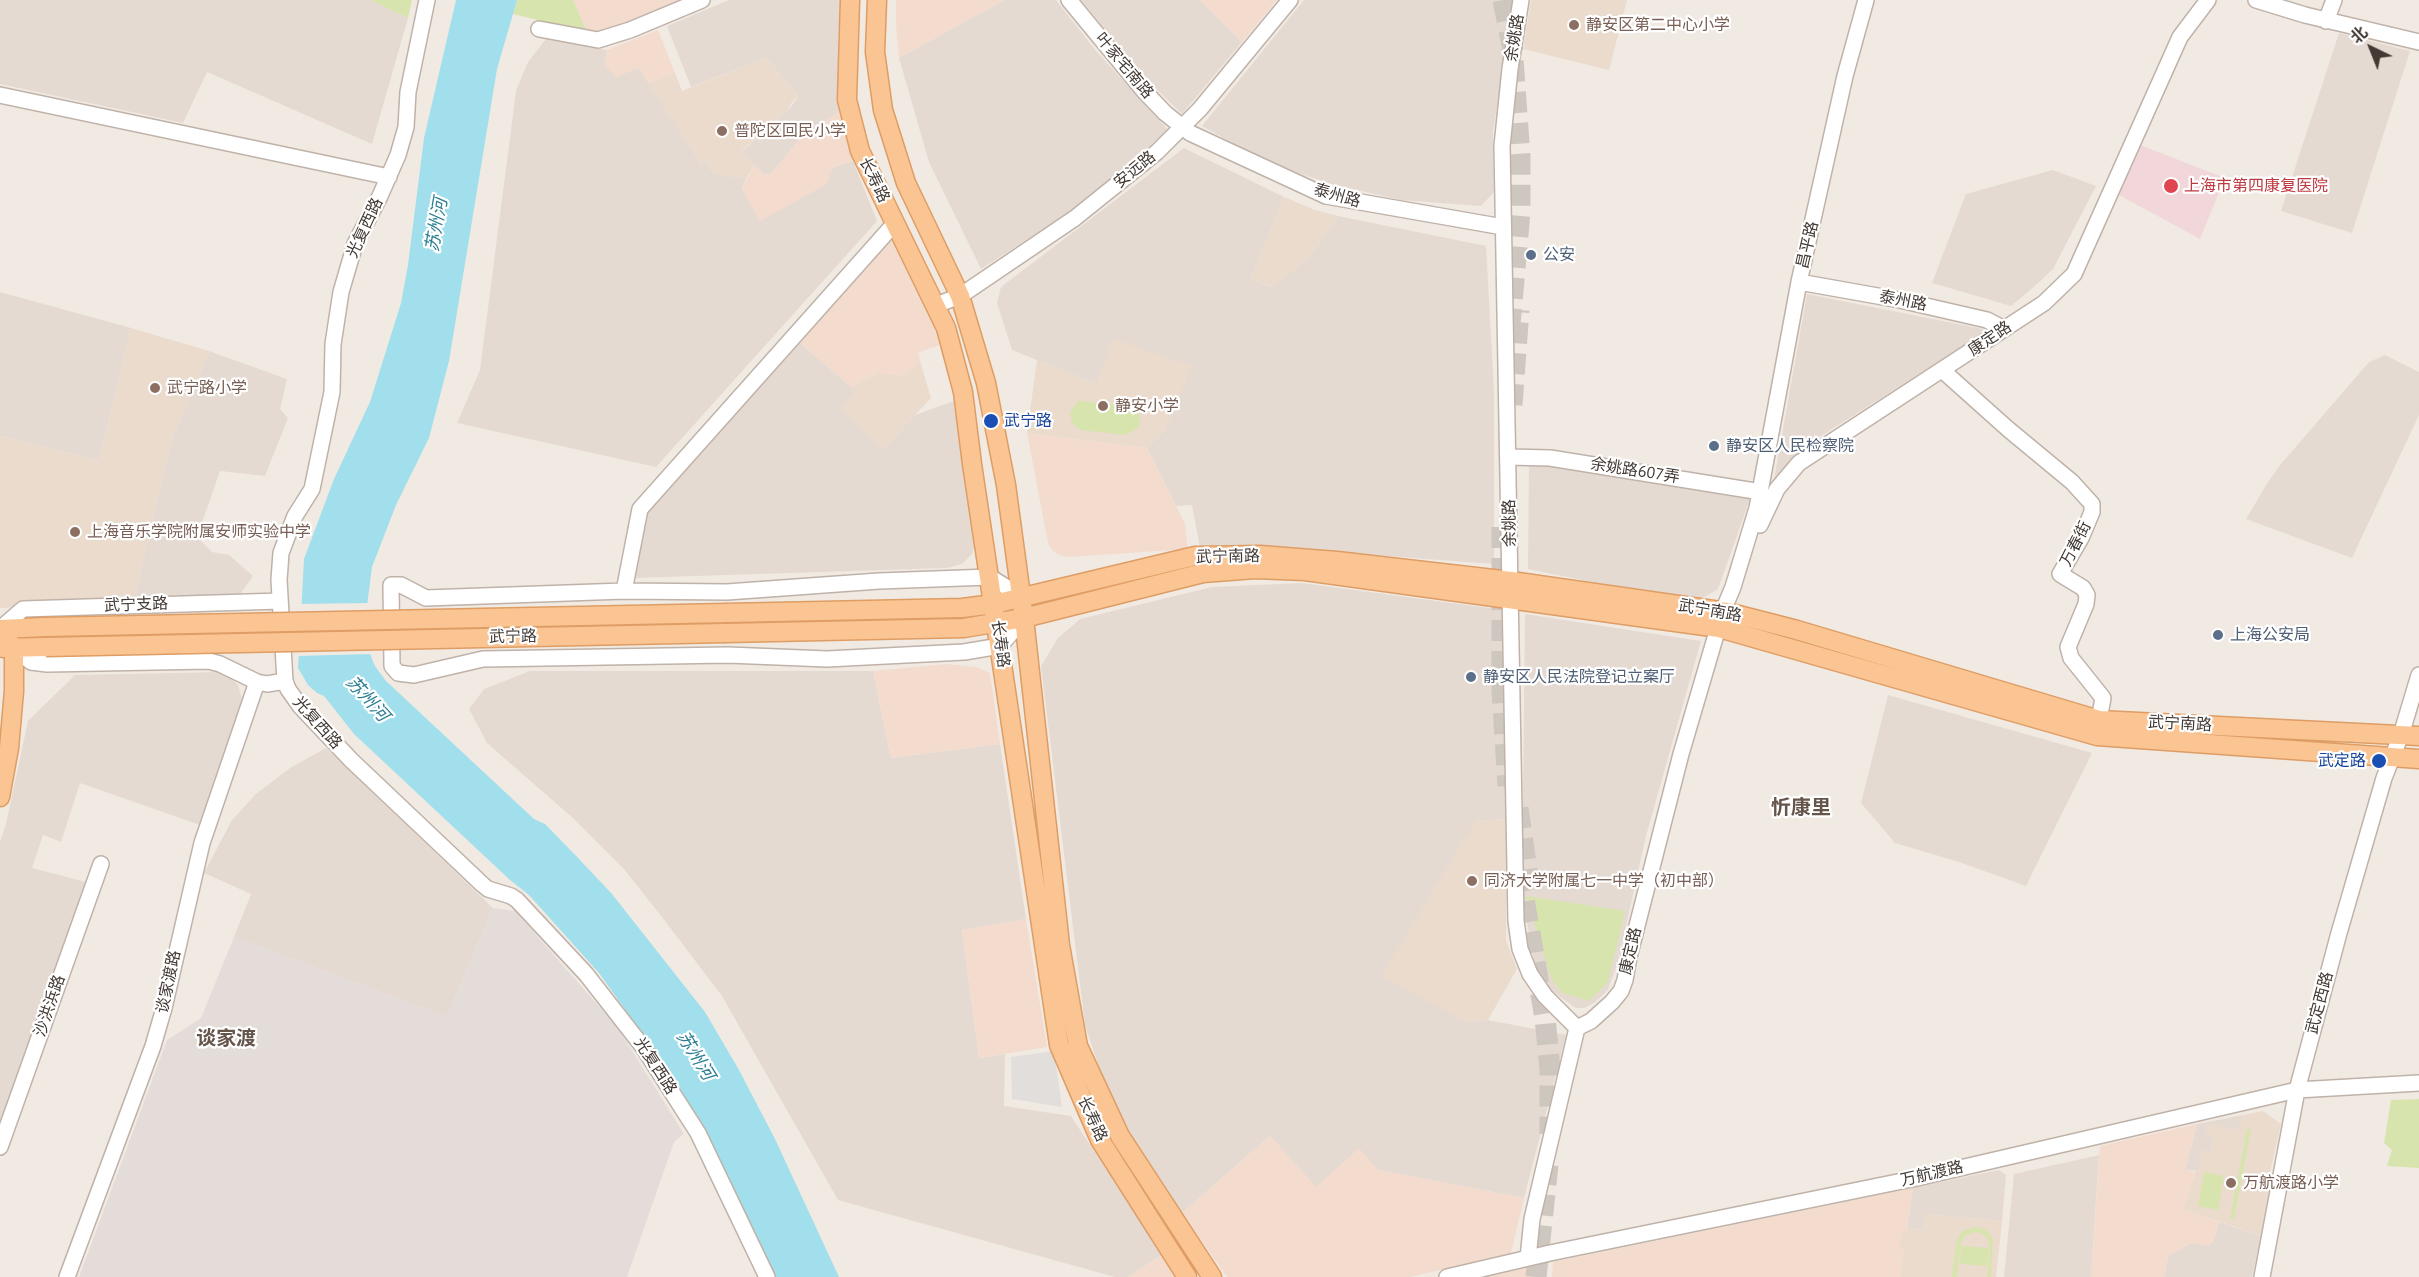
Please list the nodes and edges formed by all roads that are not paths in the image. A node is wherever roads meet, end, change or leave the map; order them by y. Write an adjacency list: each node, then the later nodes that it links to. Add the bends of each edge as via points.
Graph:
1 (427, 0): 17 (street, 光复西路, via 408,92 406,127)
2 (702, 0): 13 (street, via 598,40)
3 (850, 0): 18 (main road, 长寿路, via 847,100 860,151)
4 (877, 0): 21 (main road, 长寿路, via 875,52 883,110)
5 (1069, 0): 16 (street, 叶家宅南路, via 1144,91)
6 (1290, 0): 16 (street, 安远路)
7 (1521, 0): 19 (street, 余姚路, via 1504,116)
8 (1866, 0): 20 (street, 昌平路)
9 (2208, 0): 22 (street, 康定路, via 2180,37 2074,274 2044,303)
10 (2256, 0): 12 (street)
11 (2334, 0): 12 (street)
12 (2326, 21): 14 (street)
13 (539, 29)
14 (2419, 42)
15 (0, 94): 17 (street)
16 (1183, 128): 19 (street, 泰州路, via 1326,196); 21 (street, 安远路, via 1075,218)
17 (389, 177): 30 (street, 光复西路, via 355,244 341,292 324,437 312,489 295,516 281,553)
18 (895, 223): 21 (main road, 长寿路); 28 (street, via 640,509)
19 (1503, 227): 24 (street, 余姚路)
20 (1799, 282): 22 (street, 泰州路, via 1988,320); 25 (street, 昌平路)
21 (948, 301): 26 (main road, 长寿路, via 946,328 963,392); 29 (main road, 长寿路, via 986,383)
22 (2004, 329): 23 (street, 康定路)
23 (1942, 370): 33 (street, 康定路, via 1798,463 1777,489 1763,517 1739,589); 42 (street, 万春街, via 2072,482 2092,504 2081,538 2061,574 2087,595 2068,647 2071,658 2103,698)
24 (1508, 457): 25 (street, 余姚路607弄, via 1550,458); 27 (street, 余姚路)
25 (1761, 492): 33 (street, 康定路)
26 (990, 577): 28 (street, via 727,592); 29 (street); 32 (main road, 长寿路)
27 (1511, 581): 29 (main road, 武宁南路, via 1326,560 1195,556); 31 (street, 余姚路); 33 (main road, 武宁南路)
28 (624, 591): 37 (street, via 426,598 401,585 391,585 392,666 398,673 414,675 483,659 728,655 827,659 934,655)
29 (1022, 597): 32 (main road, 武宁南路); 34 (main road, 长寿路)
30 (280, 601): 36 (street, 武宁支路, via 23,609); 40 (street, 光复西路)
31 (1512, 601): 33 (main road, 武宁南路); 34 (main road, 武宁南路, via 1305,571 1255,569 1203,573); 48 (street, 余姚路, via 1516,921 1520,949 1545,996)
32 (994, 604): 35 (main road, 长寿路); 36 (main road, 武宁路, bridge, via 962,608)
33 (1723, 617): 42 (main road, 武宁南路, via 1797,630); 44 (main road, 武宁南路, via 2097,736); 48 (street, 康定路, via 1681,754 1625,980 1612,1002)
34 (1024, 618): 35 (main road, 武宁路); 37 (street); 56 (main road, 长寿路, via 1060,945 1078,1046 1120,1136)
35 (996, 623): 37 (main road, 长寿路); 38 (main road, 武宁路, bridge, via 964,628)
36 (0, 629): 38 (main road)
37 (1000, 646): 55 (main road, 长寿路, via 1059,1045 1100,1140)
38 (7, 648): 41 (street, via 31,662 47,664 214,662); 46 (main road, via 14,691)
39 (2419, 675): 43 (street)
40 (285, 681): 41 (street); 54 (street, 光复西路, via 300,706 351,760 483,885 517,900 586,974 637,1039 698,1133)
41 (257, 682): 53 (street, 谈家渡路, via 202,843 153,1046)
42 (2099, 720): 43 (main road, 武宁南路)
43 (2410, 736): 44 (street, 武定西路)
44 (2391, 759): 45 (main road, 武宁南路); 50 (street, 武定西路)
45 (2419, 759)
46 (0, 797)
47 (101, 864): 51 (street, 沙洪浜路)
48 (1577, 1028): 52 (street, via 1532,1219)
49 (2419, 1083): 50 (street, 万航渡路)
50 (2297, 1090): 52 (street, 万航渡路, via 1917,1178); 58 (street, 武定西路)
51 (0, 1148)
52 (1528, 1258): 57 (street, 万航渡路)
53 (67, 1277)
54 (767, 1277)
55 (1186, 1277)
56 (1212, 1277)
57 (1447, 1277)
58 (2262, 1277)

